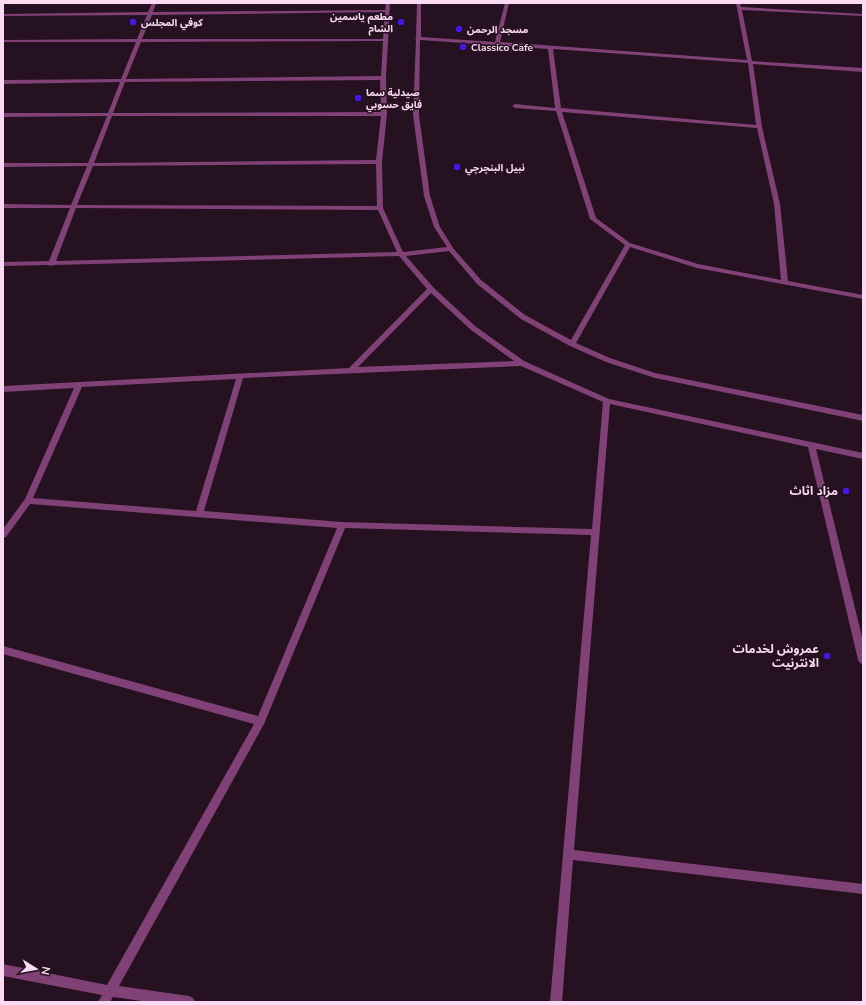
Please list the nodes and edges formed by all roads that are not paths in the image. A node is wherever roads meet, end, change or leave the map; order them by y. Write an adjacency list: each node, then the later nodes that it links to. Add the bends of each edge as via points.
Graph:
1 (154, 3): 7 (street)
2 (388, 3): 6 (street)
3 (419, 3): 10 (street)
4 (507, 3): 14 (street)
5 (738, 5): 9 (street); 16 (street)
6 (387, 11): 7 (street); 12 (street)
7 (150, 14): 8 (street); 11 (street)
8 (3, 15)
9 (863, 15)
10 (417, 38): 14 (street); 34 (street, via 416,115 427,196 437,227)
11 (140, 40): 12 (street); 13 (street); 19 (street)
12 (386, 40): 18 (street)
13 (3, 41)
14 (497, 44): 15 (street)
15 (550, 47): 16 (street); 22 (street)
16 (750, 62): 17 (street); 26 (street)
17 (863, 70)
18 (383, 78): 19 (street); 24 (street)
19 (123, 81): 20 (street); 23 (street)
20 (3, 82)
21 (514, 106): 22 (street)
22 (558, 108): 26 (street); 33 (street, via 593,219)
23 (111, 113): 24 (street); 25 (street); 28 (street)
24 (384, 114): 27 (street)
25 (3, 115)
26 (759, 126): 38 (street, via 777,204)
27 (379, 162): 28 (street); 32 (street)
28 (90, 164): 29 (street); 30 (street)
29 (3, 165)
30 (74, 205): 31 (street); 32 (street); 37 (street)
31 (3, 206)
32 (380, 208): 35 (street)
33 (628, 244): 38 (street, via 697,266); 41 (street)
34 (452, 249): 35 (street); 41 (street, via 479,282 523,317)
35 (401, 254): 37 (street); 39 (street)
36 (3, 264): 37 (street)
37 (51, 264)
38 (785, 283): 40 (street)
39 (431, 289): 42 (street, via 473,328); 43 (street)
40 (863, 297)
41 (572, 344): 48 (street, via 608,360 655,375)
42 (522, 363): 43 (street); 47 (street)
43 (350, 370): 44 (street)
44 (240, 376): 45 (street); 52 (street)
45 (79, 385): 46 (street); 51 (street)
46 (3, 389)
47 (607, 401): 49 (street); 54 (street)
48 (863, 418)
49 (811, 445): 50 (street); 57 (street)
50 (863, 456)
51 (28, 501): 52 (street); 55 (street)
52 (199, 514): 53 (street)
53 (342, 525): 54 (street); 58 (street)
54 (595, 532): 59 (street)
55 (3, 535)
56 (3, 650): 58 (street)
57 (863, 660)
58 (261, 721): 62 (street)
59 (568, 854): 60 (street); 65 (street)
60 (863, 889)
61 (3, 970): 62 (street)
62 (111, 991): 63 (street); 64 (street)
63 (104, 1002)
64 (189, 1002)
65 (556, 1002)

